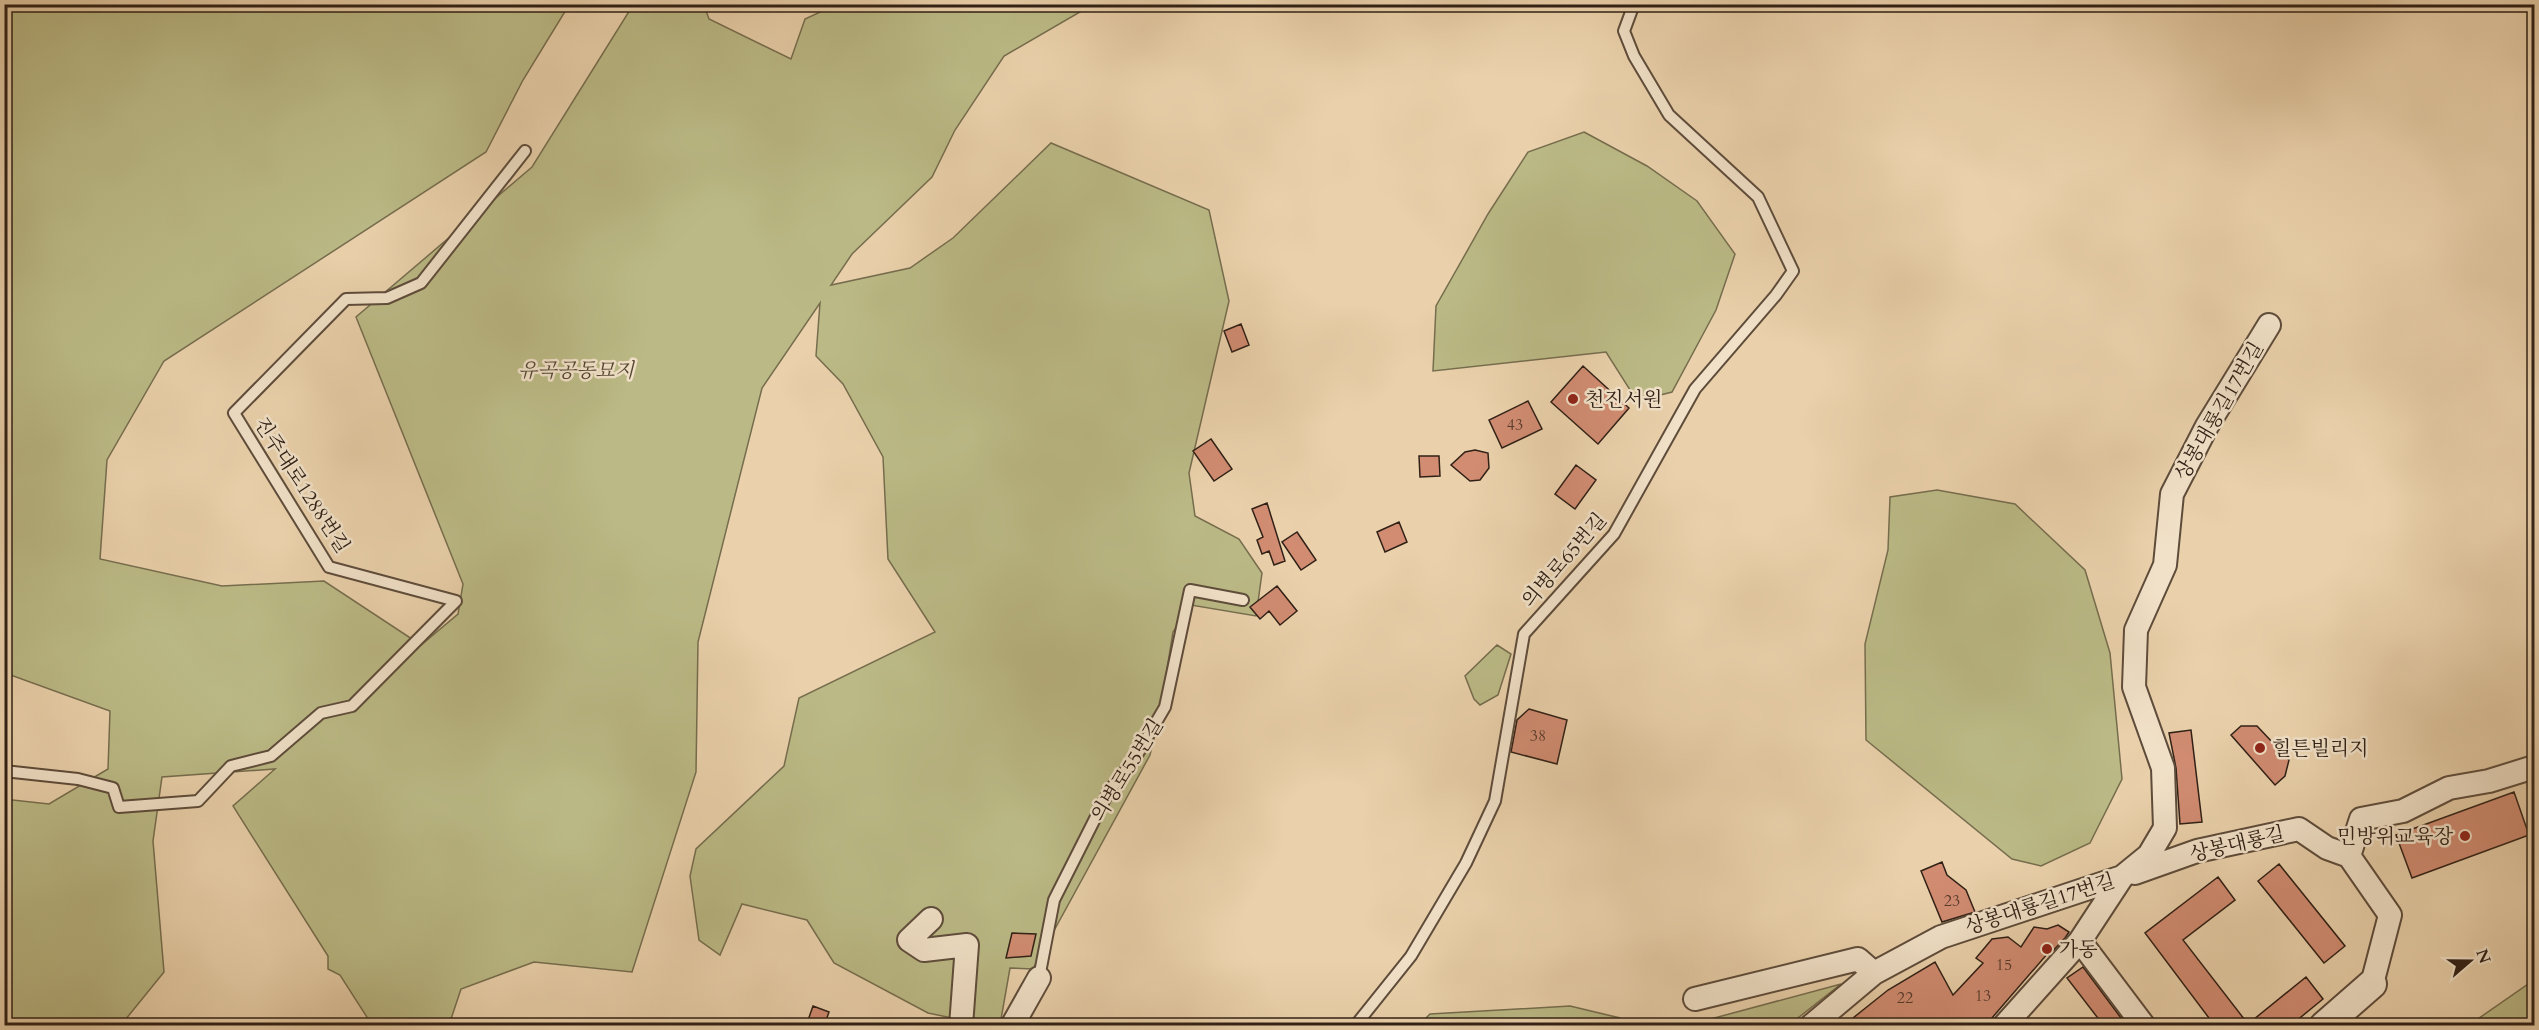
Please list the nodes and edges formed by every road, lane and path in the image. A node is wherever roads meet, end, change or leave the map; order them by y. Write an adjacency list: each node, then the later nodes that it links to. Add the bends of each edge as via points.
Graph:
1 (1634, 4): 17 (lane, 의병로65번길, via 1624,31 1634,56 1669,115 1758,197 1792,271 1695,389 1614,534 1524,634 1495,801 1466,863 1411,956)
2 (525, 151): 6 (lane, 진주대로1288번길, via 421,283 387,298 346,299 234,413 329,567 456,601 352,706 321,713 271,756 231,766 198,801 119,807 113,788 78,779)
3 (2270, 324): 8 (street, 상봉대룡길17번길, via 2207,426 2172,494 2165,565 2136,630 2134,687 2163,768 2165,828 2149,855)
4 (1243, 600): 12 (lane, 의병로55번길, via 1190,590 1165,707 1134,760 1109,791 1054,900)
5 (2535, 767): 7 (street, via 2449,788 2403,811 2361,819)
6 (4, 771)
7 (2349, 856): 8 (street, 상봉대룡길, via 2327,848 2299,829 2198,851); 13 (street, via 2390,915)
8 (2122, 877): 10 (street); 11 (street, 상봉대룡길17번길, via 1941,937)
9 (930, 919): 15 (street, via 909,940 924,950 967,945)
10 (2080, 941): 19 (street); 20 (street)
11 (1874, 973): 14 (street, via 1858,959); 18 (street, 상봉대룡길17번길)
12 (1039, 978): 16 (street, 의병로55번길)
13 (2373, 984): 21 (street)
14 (1695, 999)
15 (961, 1026)
16 (1012, 1026)
17 (1355, 1026)
18 (1811, 1026)
19 (2004, 1026)
20 (2144, 1026)
21 (2324, 1026)

